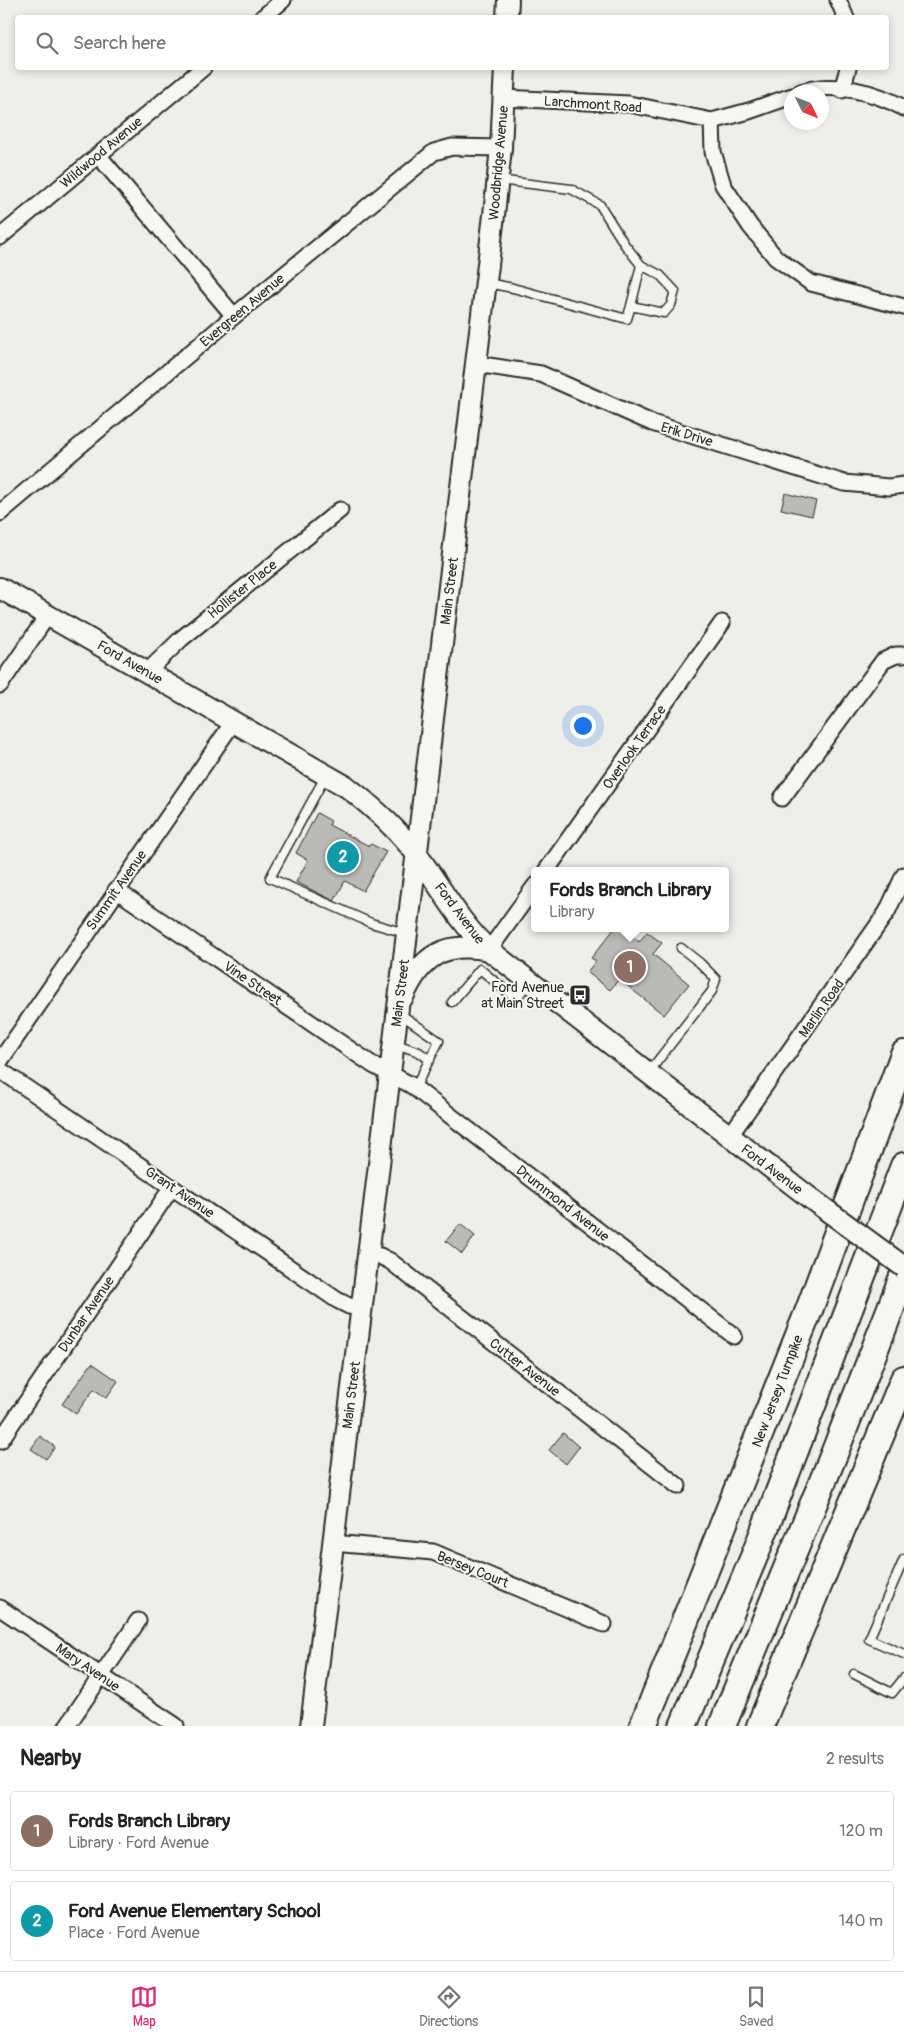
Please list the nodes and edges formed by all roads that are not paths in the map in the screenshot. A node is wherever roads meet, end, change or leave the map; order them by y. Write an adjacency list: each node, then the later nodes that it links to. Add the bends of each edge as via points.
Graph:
1 (283, 0): 4 (street)
2 (508, 0): 5 (main road)
3 (838, 0): 6 (street)
4 (266, 15)
5 (507, 15)
6 (845, 15)
7 (201, 70): 17 (street, Wildwood Avenue)
8 (504, 70): 12 (main road, Woodbridge Avenue)
9 (847, 70): 11 (street)
10 (829, 89): 11 (street)
11 (842, 90): 14 (street, via 865,92)
12 (503, 98): 15 (street, Larchmont Road, via 629,104); 16 (main road, Woodbridge Avenue)
13 (784, 99): 15 (street, Larchmont Road)
14 (904, 108)
15 (712, 120): 24 (street, via 713,152 723,185 776,258 811,283)
16 (501, 148): 18 (main road, Woodbridge Avenue); 25 (street, Evergreen Avenue, via 452,147 434,152)
17 (98, 155): 19 (street, Wildwood Avenue); 25 (street)
18 (498, 180): 20 (main road, Woodbridge Avenue); 21 (lane, via 571,188 600,205)
19 (0, 238)
20 (488, 259): 22 (main road, Main Street)
21 (641, 264): 23 (lane); 23 (lane, via 660,275 676,291 671,306 664,313)
22 (486, 283): 23 (lane, via 627,319); 26 (main road, Main Street)
23 (631, 306)
24 (904, 307)
25 (234, 316): 29 (street, Evergreen Avenue)
26 (476, 364): 27 (street, Erik Drive, via 541,374 652,423 844,483); 39 (main road, Main Street)
27 (904, 485)
28 (340, 510): 34 (street, Hollister Place, via 180,639)
29 (0, 513)
30 (0, 588): 31 (main road, Ford Avenue)
31 (48, 615): 34 (main road, Ford Avenue); 35 (street)
32 (722, 623): 40 (street, Overlook Terrace)
33 (904, 655): 38 (street, via 883,661)
34 (147, 672): 36 (main road, Ford Avenue)
35 (0, 685)
36 (234, 721): 37 (main road, Ford Avenue); 42 (street, Summit Avenue)
37 (326, 774): 39 (main road, Ford Avenue, via 369,805); 44 (lane, via 270,878 371,923)
38 (782, 798)
39 (417, 856): 44 (main road, Main Street); 46 (main road, Ford Avenue)
40 (549, 867)
41 (904, 875): 57 (street, Marlin Road, via 887,912)
42 (116, 890): 52 (street, Summit Avenue); 54 (street, Vine Street)
43 (531, 893): 46 (street)
44 (407, 934): 48 (main road, Main Street)
45 (681, 948): 55 (lane, via 716,980 712,990)
46 (491, 962): 47 (lane); 48 (main road, via 460,947 436,953 416,974); 55 (main road, Ford Avenue, via 529,982)
47 (452, 1002)
48 (398, 1012): 49 (main road, Main Street); 51 (lane, via 439,1041)
49 (394, 1043): 51 (lane, via 419,1052); 54 (main road, Main Street)
50 (904, 1054): 80 (highway, New Jersey Turnpike, via 806,1319)
51 (430, 1060): 56 (lane)
52 (0, 1061)
53 (0, 1070): 59 (street, Grant Avenue)
54 (390, 1074): 56 (street, Drummond Avenue); 60 (main road, Main Street)
55 (648, 1074): 57 (main road, Ford Avenue)
56 (415, 1088): 64 (street, Drummond Avenue)
57 (729, 1136): 61 (main road, Ford Avenue, bridge)
58 (904, 1166): 81 (highway, via 763,1534)
59 (172, 1187): 63 (street, Grant Avenue, via 337,1300); 66 (street, Dunbar Avenue)
60 (368, 1253): 63 (main road, Main Street); 67 (street, Cutter Avenue, via 390,1261)
61 (904, 1267)
62 (904, 1274): 82 (highway)
63 (362, 1308): 68 (main road, Main Street)
64 (734, 1336)
65 (904, 1379): 83 (highway)
66 (0, 1441)
67 (678, 1486)
68 (334, 1543): 72 (street, Bersey Court, via 433,1552); 79 (main road, Main Street)
69 (904, 1559): 73 (lane, via 869,1640)
70 (0, 1608): 75 (street, Mary Avenue)
71 (138, 1621): 75 (street)
72 (604, 1624)
73 (904, 1654)
74 (854, 1674): 76 (lane, via 892,1692)
75 (101, 1676): 77 (street); 78 (street, Mary Avenue)
76 (904, 1678)
77 (67, 1726)
78 (176, 1726)
79 (311, 1726)
80 (643, 1726)
81 (683, 1726)
82 (722, 1726)
83 (760, 1726)

